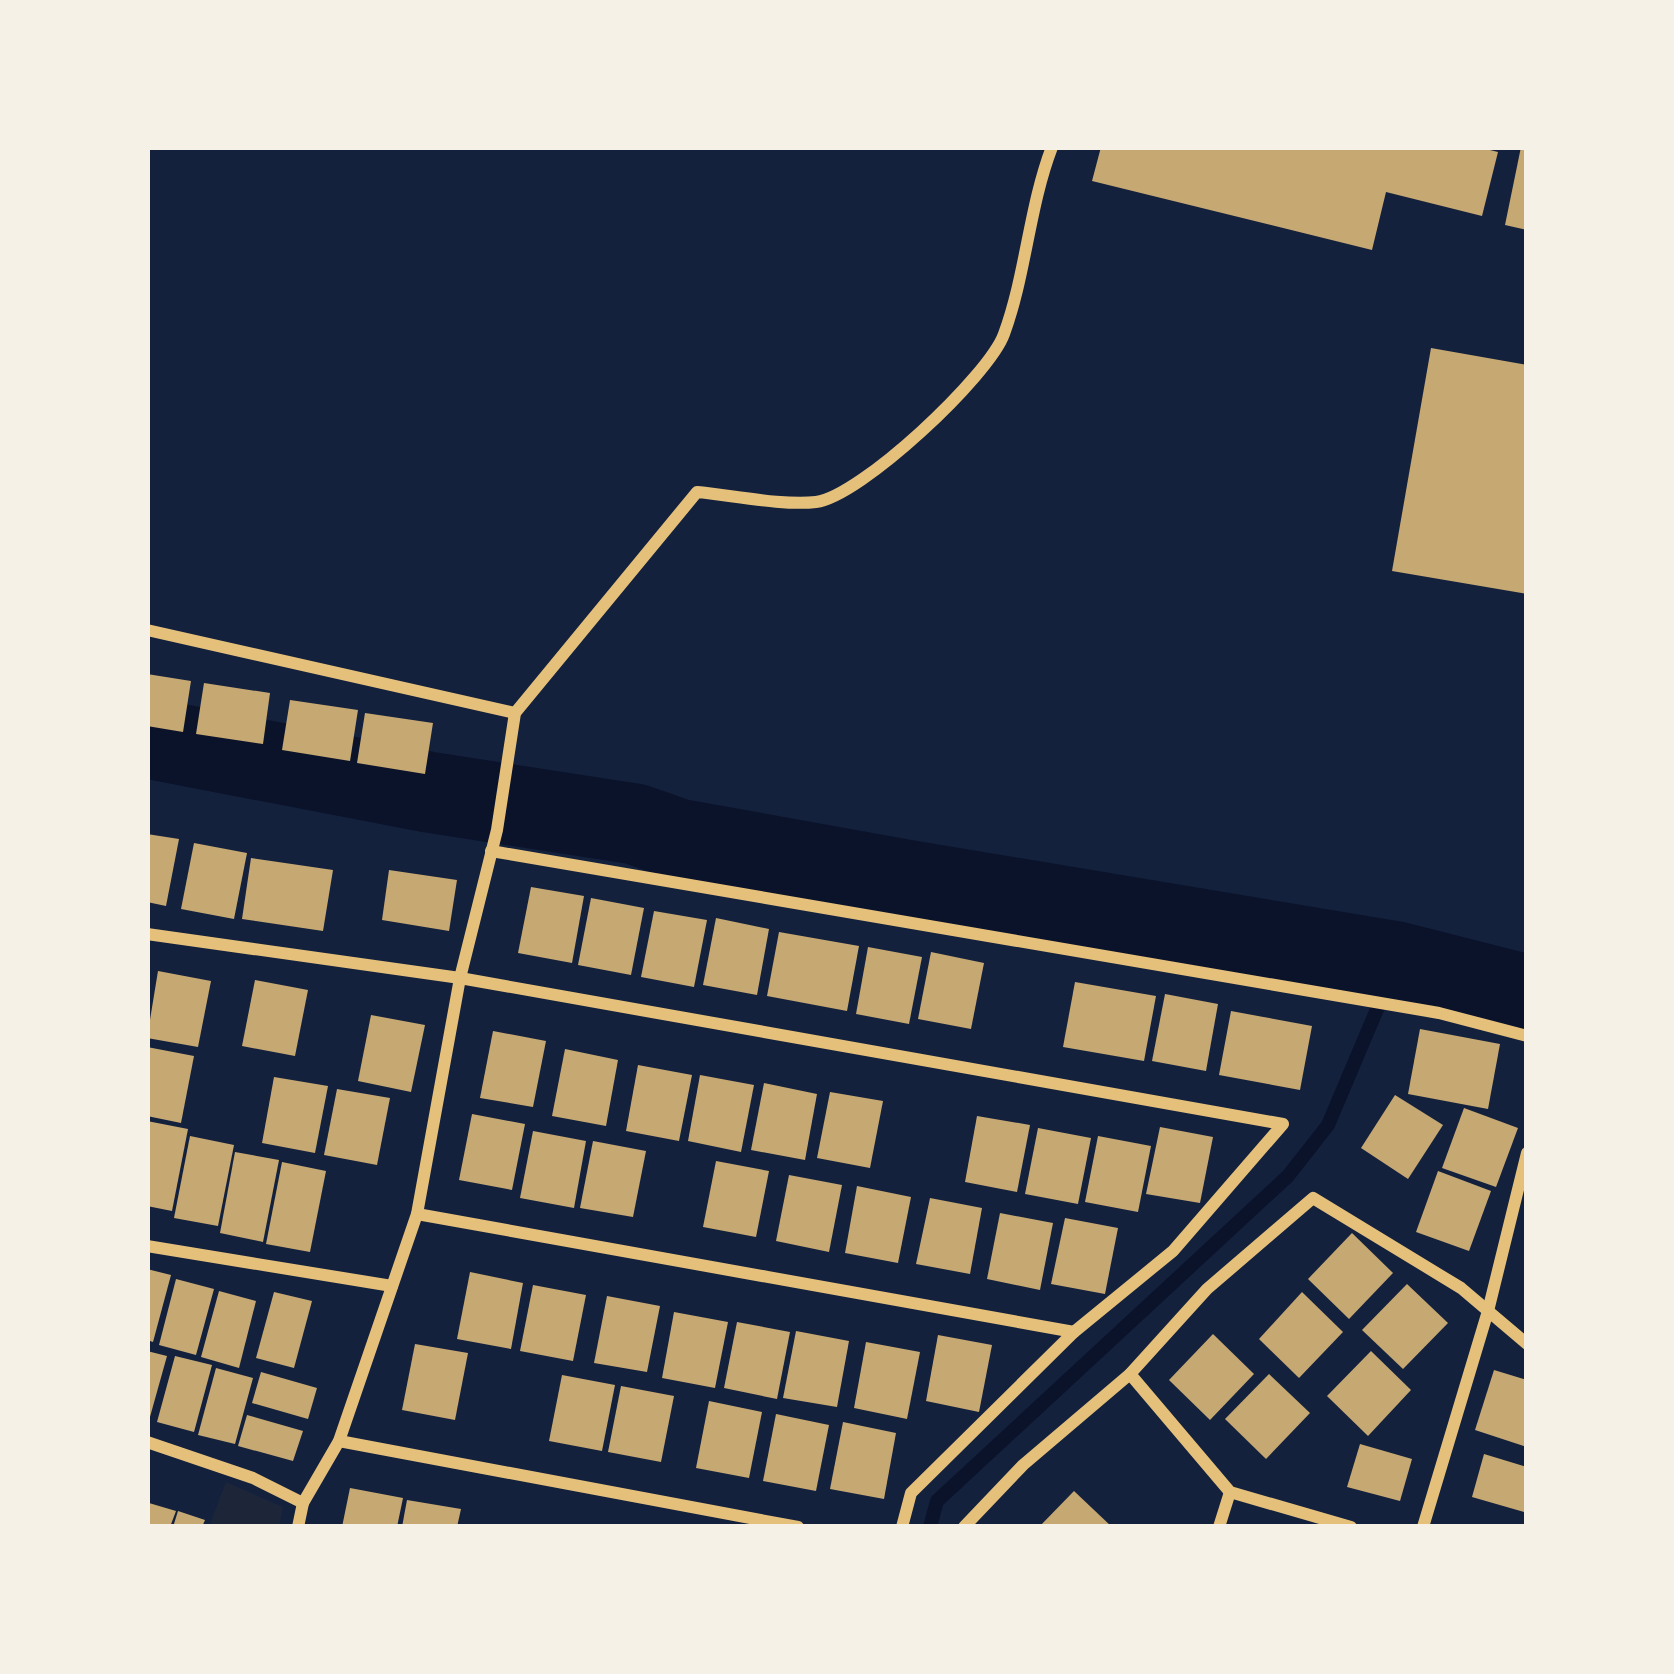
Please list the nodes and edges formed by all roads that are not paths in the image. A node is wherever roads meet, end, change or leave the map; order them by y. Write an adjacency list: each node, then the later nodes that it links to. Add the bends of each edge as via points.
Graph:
1 (1052, 147): 3 (street, via 1004,338 934,424 819,502 697,492)
2 (147, 630): 3 (street)
3 (515, 713): 4 (street)
4 (491, 851): 6 (street); 7 (street, via 1416,1009)
5 (147, 934): 6 (street)
6 (460, 978): 9 (street); 13 (street, via 1283,1124 1173,1252)
7 (1527, 1036)
8 (1527, 1153): 12 (street)
9 (417, 1214): 11 (street); 13 (street)
10 (147, 1246): 11 (street)
11 (392, 1286): 16 (street)
12 (1488, 1310): 14 (street); 15 (street, via 1313,1198 1207,1289); 26 (street)
13 (1074, 1332): 22 (street, via 911,1493)
14 (1527, 1344)
15 (1130, 1374): 18 (street); 23 (street)
16 (339, 1441): 19 (street); 21 (street)
17 (147, 1442): 19 (street)
18 (1230, 1492): 24 (street); 25 (street)
19 (303, 1503): 20 (street)
20 (298, 1527)
21 (798, 1527)
22 (902, 1527)
23 (964, 1527)
24 (1219, 1527)
25 (1351, 1527)
26 (1423, 1527)

